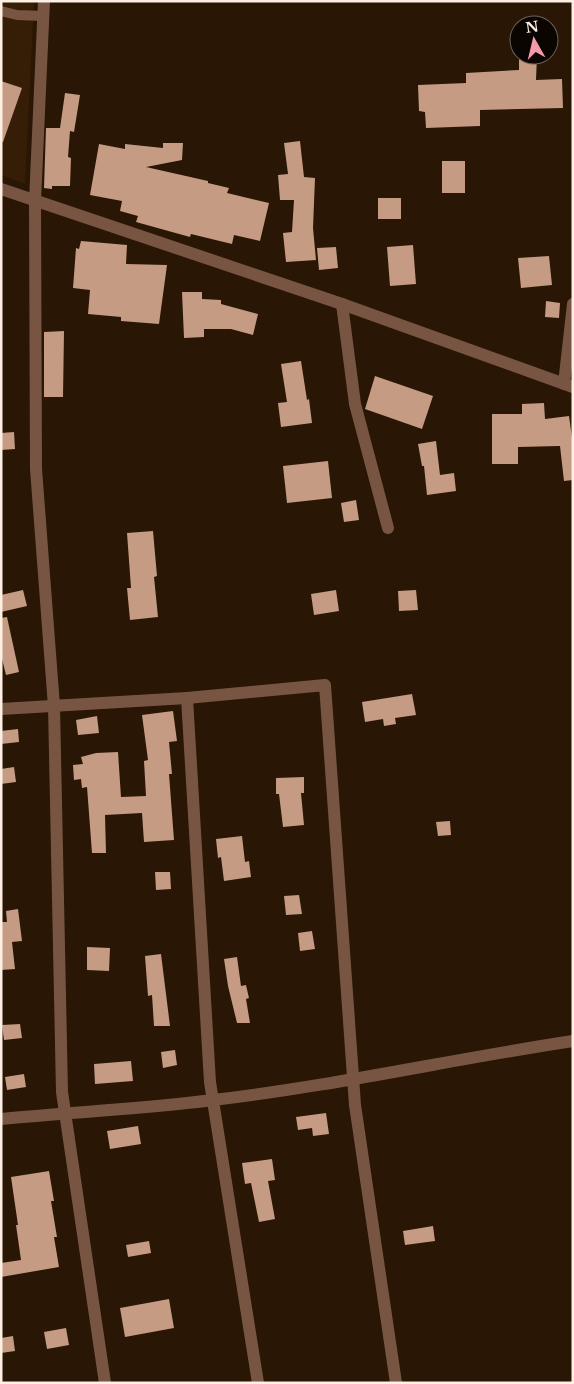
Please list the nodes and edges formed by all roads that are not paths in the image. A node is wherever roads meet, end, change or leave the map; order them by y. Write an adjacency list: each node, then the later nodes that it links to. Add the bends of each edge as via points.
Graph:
1 (44, 1): 3 (street)
2 (1, 11): 3 (lane)
3 (43, 16): 5 (street)
4 (1, 189): 5 (street)
5 (35, 201): 6 (street); 11 (street, via 36,469)
6 (342, 304): 8 (street); 9 (street, via 355,404)
7 (573, 304): 8 (street)
8 (569, 386)
9 (388, 528)
10 (187, 698): 11 (street); 14 (street, via 325,685); 15 (street)
11 (54, 706): 12 (street); 16 (street)
12 (1, 709)
13 (573, 1041): 14 (street)
14 (353, 1078): 15 (street); 20 (street)
15 (213, 1100): 16 (street); 19 (street)
16 (65, 1112): 17 (street); 18 (street)
17 (1, 1119)
18 (105, 1383)
19 (258, 1383)
20 (396, 1383)

